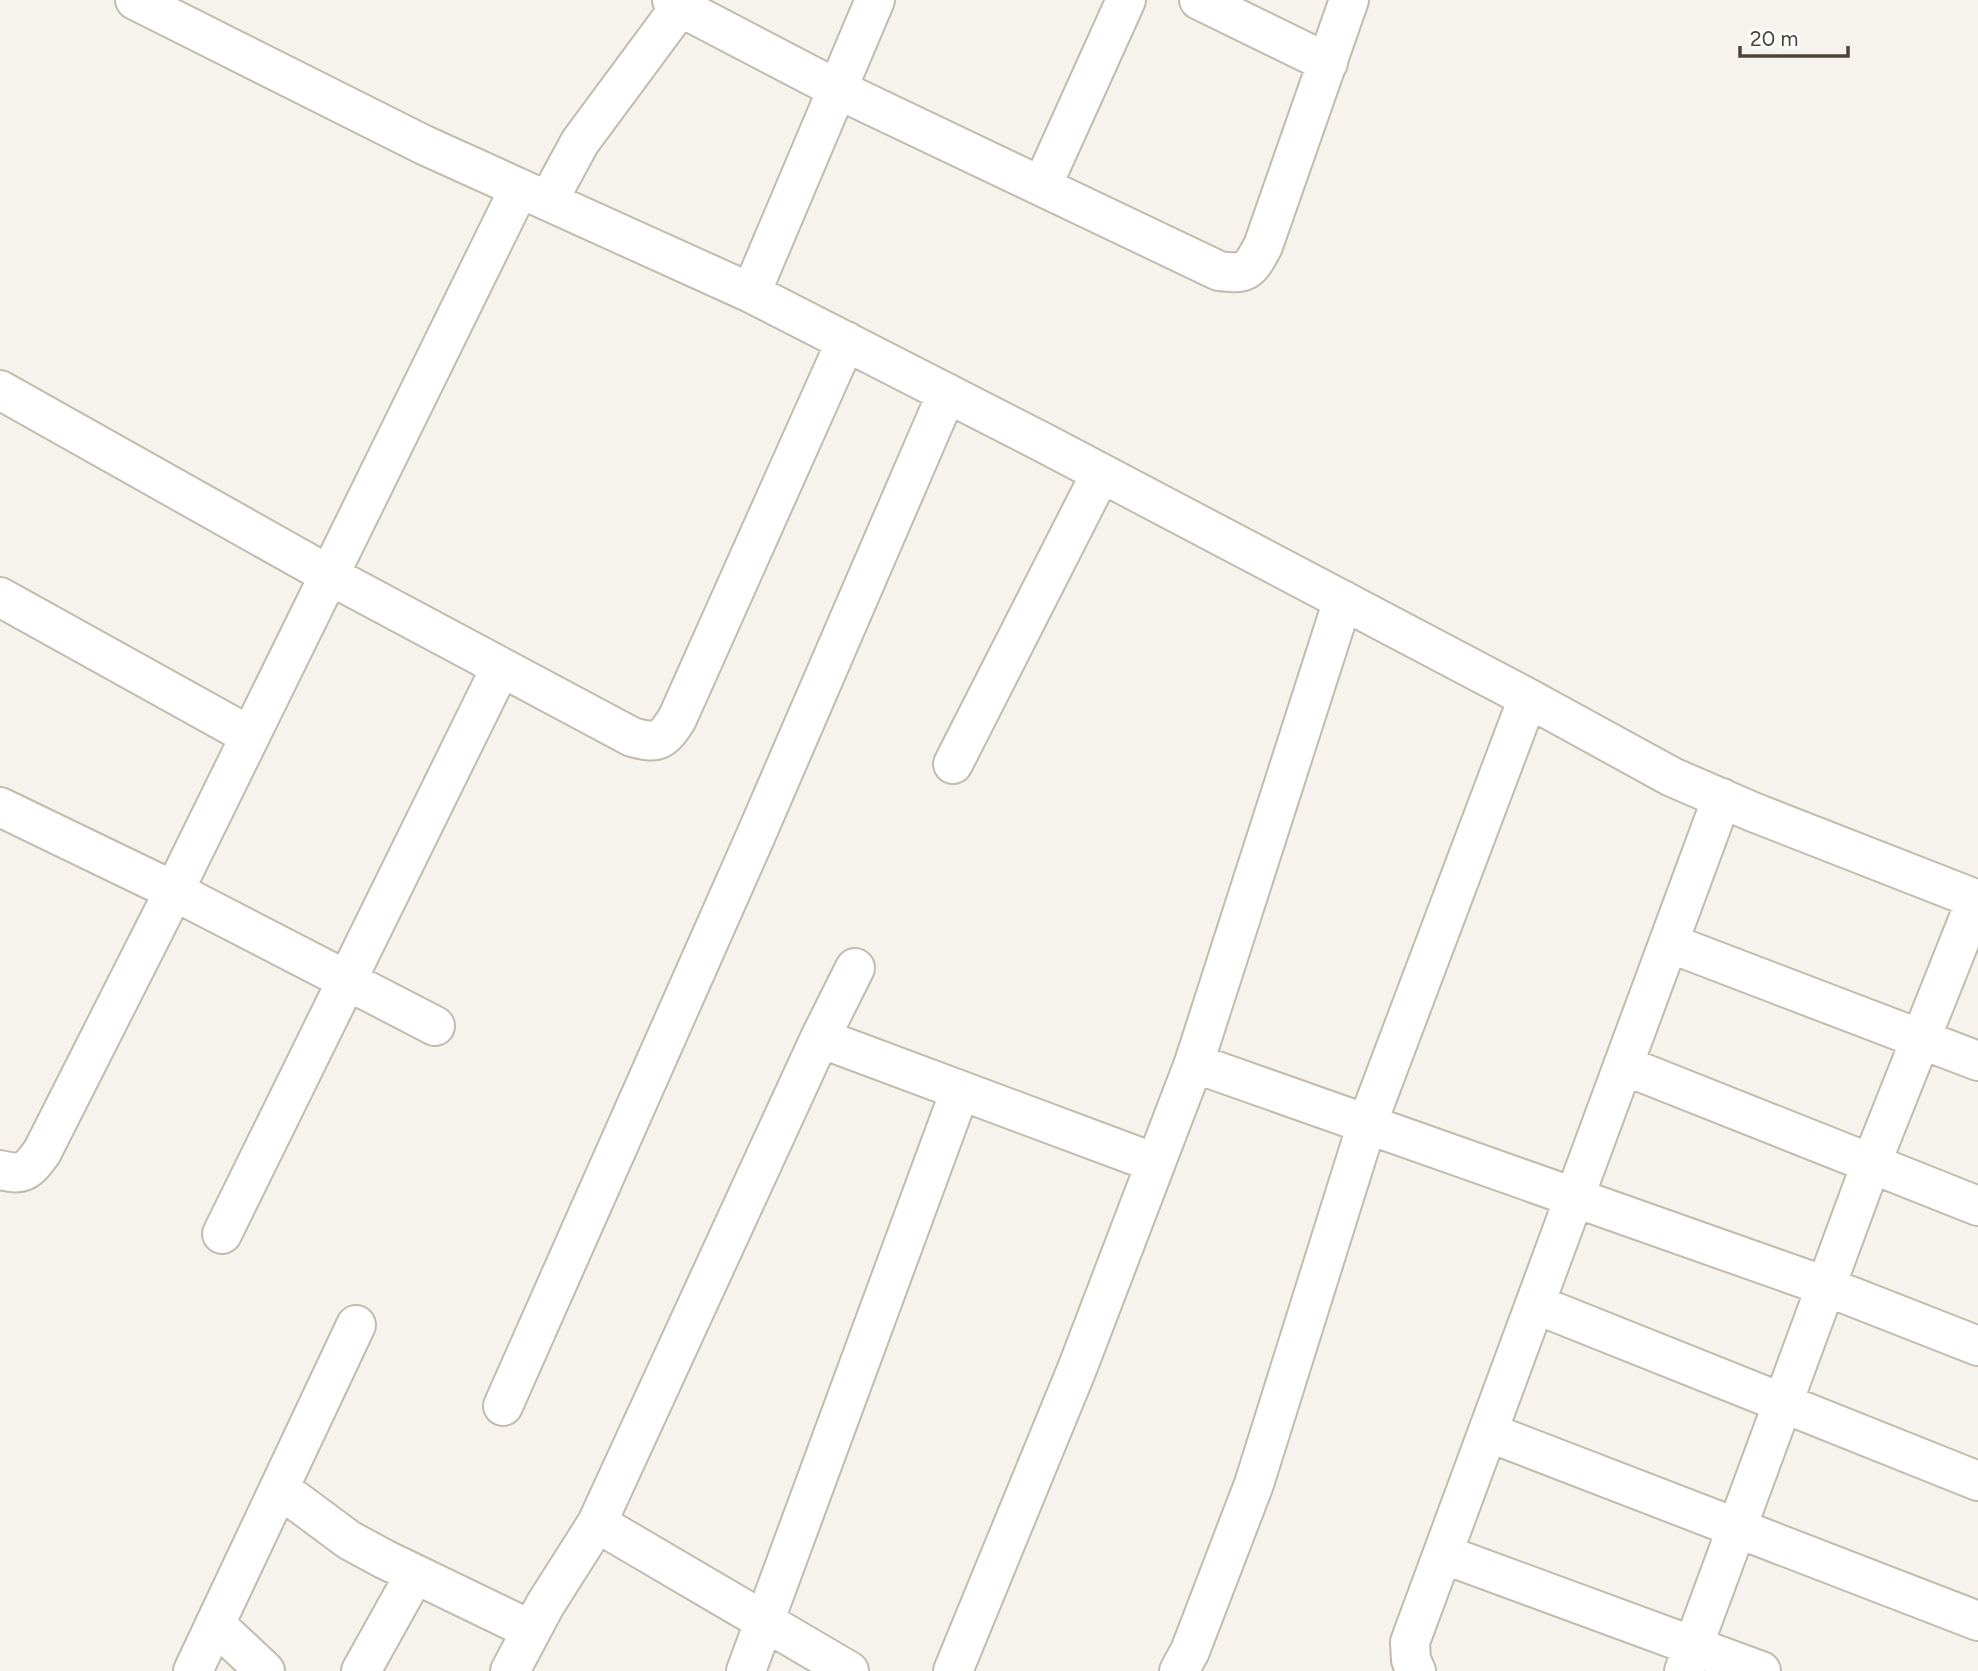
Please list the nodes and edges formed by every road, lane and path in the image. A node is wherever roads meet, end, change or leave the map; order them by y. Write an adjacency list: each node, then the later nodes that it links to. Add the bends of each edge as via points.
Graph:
1 (135, 0): 10 (street)
2 (875, 0): 8 (street)
3 (1126, 0): 9 (street)
4 (1199, 0): 7 (street)
5 (1349, 0): 7 (street)
6 (676, 3): 8 (street); 10 (street, via 580,142)
7 (1328, 63): 9 (street, via 1263,246 1252,265 1238,274 1219,271)
8 (837, 89): 9 (street); 11 (street)
9 (1042, 186)
10 (534, 195): 11 (street); 16 (street)
11 (751, 293): 12 (street)
12 (846, 341): 14 (street); 19 (street, via 666,736 650,742 632,737)
13 (0, 390): 16 (street)
14 (947, 393): 15 (street); 49 (street)
15 (1101, 473): 18 (street); 22 (street)
16 (329, 575): 19 (street); 21 (street)
17 (0, 597): 21 (street)
18 (1343, 600): 20 (street); 34 (street)
19 (500, 667): 29 (street)
20 (1528, 698): 23 (street, via 1672,777); 37 (street)
21 (250, 736): 25 (street)
22 (953, 764)
23 (1722, 798): 26 (street); 27 (street)
24 (0, 807): 25 (street)
25 (174, 891): 29 (street); 40 (street, via 42,1152 30,1168 17,1174)
26 (1977, 900): 32 (street)
27 (1669, 943): 32 (street); 35 (street)
28 (855, 968): 31 (street)
29 (346, 980): 30 (street); 43 (street)
30 (435, 1026)
31 (820, 1038): 36 (street); 53 (street)
32 (1920, 1040): 33 (street); 39 (street)
33 (1978, 1061)
34 (1194, 1063): 37 (street); 38 (street)
35 (1623, 1065): 39 (street); 41 (street)
36 (960, 1091): 38 (street); 57 (street)
37 (1367, 1124): 41 (street); 69 (street, via 1254,1484)
38 (1155, 1163): 68 (street, via 1077,1369)
39 (1871, 1164): 42 (street); 44 (street)
40 (0, 1170)
41 (1575, 1197): 44 (street); 45 (street)
42 (1978, 1206)
43 (222, 1234)
44 (1825, 1286): 47 (street); 48 (street)
45 (1535, 1304): 48 (street); 50 (street)
46 (356, 1325): 52 (street)
47 (1978, 1346)
48 (1782, 1404): 51 (street); 54 (street)
49 (503, 1406)
50 (1488, 1432): 54 (street); 55 (street)
51 (1978, 1481)
52 (279, 1488): 56 (street, via 349,1539); 59 (street)
53 (597, 1523): 57 (street); 60 (street)
54 (1736, 1528): 58 (street); 61 (street)
55 (1443, 1554): 61 (street); 70 (street, via 1410,1642)
56 (415, 1574): 60 (street); 64 (street)
57 (764, 1621): 66 (street); 67 (street)
58 (1978, 1621)
59 (215, 1624): 62 (street); 63 (street)
60 (531, 1630): 65 (street)
61 (1688, 1659): 71 (street)
62 (193, 1671)
63 (265, 1671)
64 (361, 1671)
65 (510, 1671)
66 (746, 1671)
67 (849, 1671)
68 (953, 1671)
69 (1179, 1671)
70 (1416, 1671)
71 (1761, 1671)

